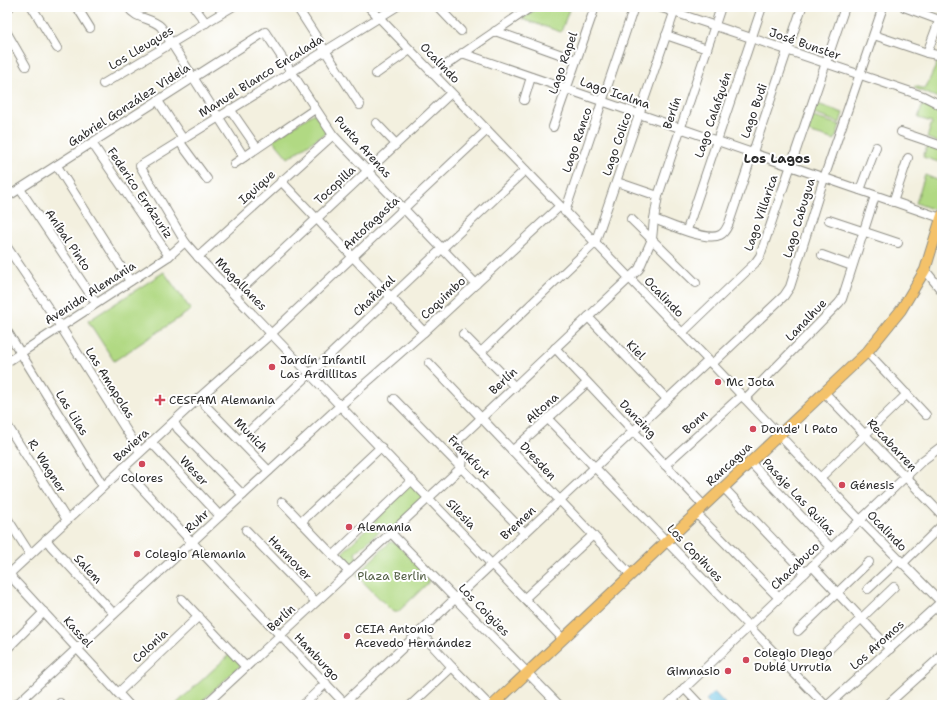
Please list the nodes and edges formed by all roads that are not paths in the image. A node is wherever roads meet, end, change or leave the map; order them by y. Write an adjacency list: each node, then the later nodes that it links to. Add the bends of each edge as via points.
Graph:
1 (10, 7): 21 (street)
2 (32, 7): 36 (street)
3 (77, 7): 27 (street)
4 (128, 7): 35 (street, via 136,16 158,24)
5 (194, 7): 25 (street)
6 (232, 7): 25 (street, Los Lleuques)
7 (297, 7): 40 (street)
8 (369, 7): 23 (street, Ocalindo)
9 (396, 7): 23 (street, Manuel Blanco Encalada)
10 (438, 7): 28 (street)
11 (531, 7): 29 (street)
12 (594, 7): 44 (street, Lago Rapel)
13 (634, 7): 58 (street, Lago Ranco)
14 (659, 7): 22 (street, José Bunster)
15 (721, 7): 26 (street, Berlín)
16 (762, 7): 34 (street, Lago Calafquén)
17 (802, 7): 39 (street, Lago Budi)
18 (845, 7): 45 (street, Lago Villarica)
19 (883, 7): 32 (street, Lago Cabugua)
20 (904, 7): 24 (street)
21 (7, 9)
22 (676, 10): 26 (street, José Bunster); 33 (street, Lago Colico)
23 (379, 17): 38 (street, Ocalindo); 40 (street, Manuel Blanco Encalada)
24 (938, 20): 41 (street)
25 (206, 23): 35 (street, Los Lleuques)
26 (714, 26): 34 (street, José Bunster); 37 (street, Berlín)
27 (90, 28)
28 (461, 31)
29 (495, 31): 42 (street); 44 (street)
30 (265, 32): 47 (street, Punta Arenas); 52 (street, Gabriel González Videla)
31 (7, 33): 46 (street)
32 (874, 34): 41 (street); 50 (street, Lago Cabugua)
33 (666, 35): 37 (street); 63 (street, Lago Colico)
34 (752, 38): 39 (street, José Bunster); 72 (street, Lago Calafquén)
35 (171, 44): 52 (street); 53 (street, Los Lleuques)
36 (57, 48)
37 (706, 49): 67 (street, Berlín)
38 (410, 50): 48 (street); 49 (street, Ocalindo)
39 (787, 50): 45 (street, José Bunster); 78 (street, Lago Budi)
40 (325, 51): 47 (street, Manuel Blanco Encalada); 59 (street)
41 (927, 53): 43 (street)
42 (462, 54): 49 (street); 51 (street, Lago Icalma)
43 (942, 56)
44 (576, 60): 54 (street, Lago Rapel)
45 (826, 64): 50 (street, José Bunster); 84 (street, Lago Villarica)
46 (26, 66)
47 (290, 71): 61 (street, Punta Arenas); 62 (street, Manuel Blanco Encalada)
48 (376, 74)
49 (433, 74): 55 (street, Ocalindo)
50 (860, 75): 60 (street, José Bunster, via 923,96); 87 (street, Lago Cabugua)
51 (531, 77): 54 (street, Lago Icalma); 56 (street)
52 (193, 78): 57 (street, Gabriel González Videla); 64 (street)
53 (103, 84)
54 (566, 89): 58 (street, Lago Icalma); 66 (street, Lago Rapel)
55 (451, 93): 68 (street, Ocalindo); 74 (street, Tocopilla)
56 (524, 100)
57 (158, 101): 71 (street); 73 (street, Gabriel González Videla)
58 (602, 102): 63 (street, Lago Icalma); 98 (street, Lago Ranco)
59 (360, 105)
60 (942, 107)
61 (315, 109): 70 (street, Punta Arenas); 77 (street)
62 (230, 110): 64 (street, Manuel Blanco Encalada); 77 (street)
63 (640, 115): 67 (street, Lago Icalma); 90 (street, Lago Colico)
64 (218, 117): 71 (street, Manuel Blanco Encalada); 79 (street)
65 (376, 123): 74 (street)
66 (553, 127)
67 (680, 128): 72 (street, Lago Icalma); 93 (street, Berlín)
68 (487, 130): 85 (street, Ocalindo); 97 (street, Antofagasta)
69 (901, 132): 75 (street)
70 (333, 135): 86 (street, Punta Arenas); 89 (street, Iquique)
71 (181, 140): 83 (street, Manuel Blanco Encalada); 88 (street)
72 (717, 141): 78 (street, Lago Icalma); 104 (street, Lago Calafquén)
73 (92, 143): 82 (street, Gabriel González Videla); 113 (street, Federico Errázuriz)
74 (396, 144): 86 (street, Tocopilla)
75 (942, 146)
76 (876, 147): 92 (street)
77 (257, 148): 79 (street)
78 (752, 153): 84 (street, Lago Icalma); 104 (street, Lago Budi, via 729,223 724,231 711,237)
79 (244, 157): 81 (street)
80 (908, 158): 96 (street)
81 (234, 164)
82 (57, 166): 91 (street, Gabriel González Videla); 119 (street)
83 (140, 166): 107 (street, Magallanes)
84 (790, 166): 87 (street, Lago Icalma); 131 (street, Lago Villarica, via 760,256)
85 (525, 170): 98 (street, Ocalindo); 111 (street, Chañaral)
86 (368, 171): 97 (street, Punta Arenas); 100 (street, Tocopilla)
87 (824, 178): 92 (street, Lago Icalma); 139 (street, Lago Cabugua, via 790,287 784,296)
88 (207, 179)
89 (281, 181): 100 (street); 115 (street, Iquique)
90 (617, 182): 93 (street); 108 (street, Lago Colico)
91 (20, 189): 95 (street, Gabriel González Videla); 125 (street, Aníbal Pinto)
92 (860, 190): 94 (street, Lago Icalma)
93 (658, 196): 102 (street, Berlín)
94 (875, 196): 96 (street, Lago Icalma); 105 (street, Lanalhue)
95 (7, 198)
96 (893, 202): 99 (street, Lago Icalma)
97 (404, 208): 111 (street, Punta Arenas); 114 (street, Antofagasta)
98 (562, 209): 108 (street, Ocalindo); 121 (street, Coquimbo)
99 (942, 216): 117 (main road, Rancagua)
100 (316, 218): 114 (street); 123 (street, Tocopilla)
101 (631, 219): 106 (street)
102 (654, 219): 104 (street); 106 (street, Berlín)
103 (829, 220): 105 (street)
104 (687, 230)
105 (864, 231): 109 (street); 116 (street, Lanalhue)
106 (652, 239): 118 (street, Berlín, via 641,264); 120 (street)
107 (185, 242): 113 (street, Avenida Alemania); 115 (street, Magallanes)
108 (596, 243): 118 (street, Ocalindo); 134 (street)
109 (898, 243)
110 (7, 247): 127 (street, Las Amapolas)
111 (442, 248): 121 (street, Punta Arenas); 124 (street, Chañaral)
112 (822, 255): 116 (street)
113 (169, 256): 119 (street, Avenida Alemania)
114 (353, 256): 124 (street); 130 (street, Antofagasta)
115 (198, 257): 123 (street, Magallanes)
116 (852, 266): 146 (street, Lanalhue, via 839,304)
117 (925, 270): 122 (street); 135 (main road, Rancagua, via 901,310)
118 (629, 278): 126 (street, Berlín); 131 (street, Ocalindo)
119 (130, 281): 125 (street, Avenida Alemania)
120 (696, 283)
121 (476, 284): 129 (street, Coquimbo)
122 (942, 291)
123 (235, 294): 130 (street, Magallanes)
124 (391, 297): 129 (street); 140 (street, Chañaral)
125 (96, 303): 127 (street, Avenida Alemania)
126 (588, 318): 133 (street, Berlín); 148 (street, Kiel)
127 (61, 327): 136 (street, Avenida Alemania); 163 (street, Las Amapolas)
128 (7, 332): 136 (street, Las Lilas)
129 (424, 332): 149 (street, Coquimbo)
130 (272, 333): 140 (street, Magallanes); 145 (street, Baviera)
131 (682, 333): 139 (street, Ocalindo)
132 (463, 334): 134 (street)
133 (555, 348): 141 (street, Danzing); 142 (street, Berlín)
134 (481, 352): 142 (street)
135 (867, 352): 143 (main road, Rancagua); 144 (street)
136 (20, 353): 137 (street, Avenida Alemania); 173 (street, Las Lilas)
137 (7, 362)
138 (429, 363): 151 (street, Dresden)
139 (710, 363): 146 (street, Ocalindo); 148 (street, Bremen)
140 (310, 373): 149 (street, Magallanes); 158 (street, Chañaral)
141 (587, 383): 152 (street, Altona); 155 (street, Danzing)
142 (515, 387): 151 (street, Berlín)
143 (824, 392): 156 (main road, Rancagua); 157 (street, Recabarren)
144 (907, 394): 150 (street); 157 (street)
145 (200, 397): 153 (street, Baviera); 158 (street, Munich)
146 (743, 398): 156 (street, Ocalindo); 165 (street, Bonn)
147 (394, 399): 166 (street, Frankfurt)
148 (667, 399): 155 (street, Bremen)
149 (341, 405): 161 (street, Silesia); 169 (street, Ruhr)
150 (926, 415)
151 (482, 418): 162 (street, Dresden); 166 (street, Berlín, via 457,441 463,457)
152 (548, 419): 162 (street, Altona); 167 (street, Los Copihues)
153 (174, 422): 159 (street, Baviera); 175 (street)
154 (7, 425): 184 (street, R. Wagner)
155 (633, 432): 165 (street, Danzing); 167 (street, Bremen)
156 (779, 435): 164 (main road, Rancagua); 170 (street, Ocalindo)
157 (865, 435): 170 (street); 171 (street, Recabarren)
158 (240, 440): 169 (street, Munich)
159 (151, 442): 163 (street, Baviera); 182 (street, Weser)
160 (942, 446): 171 (street, Chacabuco, via 922,461)
161 (381, 447): 172 (street, Silesia); 186 (street)
162 (512, 451): 177 (street, Dresden)
163 (140, 452): 168 (street, Baviera)
164 (750, 462): 174 (main road, Rancagua); 195 (street, Pasaje Las Quilas)
165 (665, 465): 179 (street, Danzing)
166 (462, 467): 176 (street, Berlín); 190 (street, Frankfurt)
167 (595, 467): 177 (street, Bremen); 193 (street, Los Copihues)
168 (124, 468): 173 (street, Baviera); 194 (street, Hamburgo)
169 (269, 471): 175 (street, Ruhr)
170 (820, 478): 185 (street, Ocalindo)
171 (906, 478): 181 (street, Recabarren); 185 (street, Chacabuco)
172 (412, 480): 176 (street, Silesia); 197 (street)
173 (103, 486): 184 (street, Baviera)
174 (723, 487): 179 (main road, Rancagua); 203 (street)
175 (243, 495): 182 (street, Ruhr)
176 (429, 498): 189 (street, Berlín); 200 (street, Silesia)
177 (559, 501): 190 (street, Bremen); 191 (street, Dresden)
178 (282, 502): 186 (street)
179 (704, 506): 180 (main road, Rancagua)
180 (696, 513): 193 (main road, Rancagua); 211 (street)
181 (942, 515)
182 (220, 516): 194 (street, Ruhr)
183 (7, 518): 196 (street)
184 (67, 520): 192 (street, Baviera)
185 (860, 520): 195 (street, Chacabuco); 199 (street, Ocalindo)
186 (301, 522): 197 (street)
187 (942, 525): 199 (street)
188 (246, 530): 213 (street, Hannover)
189 (391, 533): 202 (street, Berlín); 209 (street, Los Coigües)
190 (525, 533): 200 (street, Bremen)
191 (593, 535): 205 (street, Dresden); 210 (street)
192 (46, 539): 196 (street, Baviera); 216 (street, Salem)
193 (667, 541): 205 (main road, Rancagua); 219 (street, Los Copihues)
194 (192, 542): 216 (street, Ruhr); 222 (street, Hamburgo)
195 (831, 548): 201 (street, Chacabuco)
196 (30, 554): 204 (street, Baviera)
197 (334, 556): 202 (street)
198 (869, 562): 208 (street)
199 (900, 562): 207 (street); 214 (street, Ocalindo)
200 (492, 564): 209 (street, Bremen); 210 (street, Silesia)
201 (812, 566): 203 (street, Chacabuco); 208 (street)
202 (349, 572): 213 (street, Berlín)
203 (805, 572): 211 (street, Chacabuco)
204 (9, 574): 215 (street, Kassel)
205 (631, 575): 223 (main road, Rancagua)
206 (894, 587): 218 (street)
207 (868, 589)
208 (838, 593): 218 (street); 220 (street)
209 (455, 598): 221 (street, Bremen); 231 (street, Los Coigües)
210 (525, 598): 223 (street, Silesia)
211 (778, 598): 219 (street, Chacabuco)
212 (182, 599): 217 (street)
213 (316, 602): 222 (street, Berlín)
214 (942, 603): 226 (street, Los Aromos)
215 (44, 612): 224 (street, Kassel); 225 (street)
216 (114, 614): 224 (street, Ruhr)
217 (199, 616): 229 (street); 234 (street, Colonia)
218 (861, 618): 226 (street); 228 (street)
219 (749, 626): 233 (street, Chacabuco); 246 (street, Los Copihues)
220 (798, 631)
221 (420, 632): 230 (street); 235 (street, Bremen)
222 (281, 635): 229 (street, Berlín); 232 (street, Hamburgo)
223 (563, 639): 231 (main road, Rancagua)
224 (76, 648): 234 (street, Kassel); 236 (street, Ruhr)
225 (7, 649)
226 (890, 649): 246 (street, Los Aromos)
227 (942, 653): 247 (street)
228 (823, 654)
229 (246, 667): 238 (street, Berlín)
230 (452, 667): 240 (street); 241 (street)
231 (528, 673): 242 (main road, Rancagua); 243 (street, Los Coigües)
232 (326, 684): 235 (street, Hamburgo); 239 (street)
233 (684, 688): 244 (street, Chacabuco); 245 (street)
234 (118, 693): 237 (street, Kassel)
235 (345, 704)
236 (16, 705)
237 (129, 705)
238 (205, 705)
239 (303, 705)
240 (411, 705)
241 (489, 705)
242 (494, 705)
243 (559, 705)
244 (666, 705)
245 (700, 705)
246 (827, 705)
247 (887, 705)

